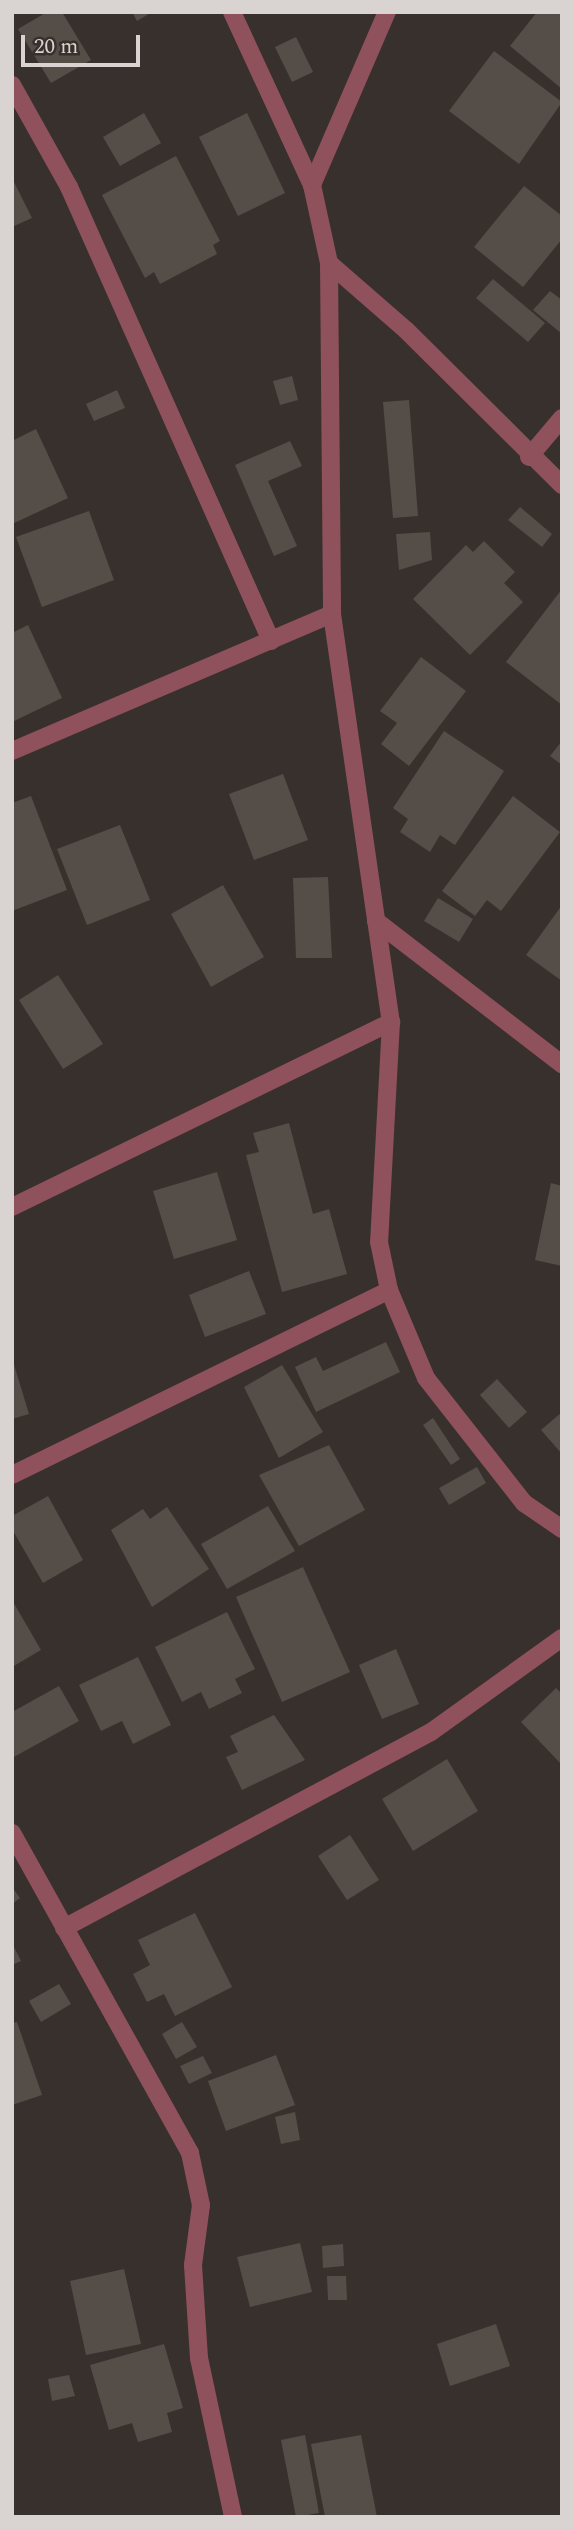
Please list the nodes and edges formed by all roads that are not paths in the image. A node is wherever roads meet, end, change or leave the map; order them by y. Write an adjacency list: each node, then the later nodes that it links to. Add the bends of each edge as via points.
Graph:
1 (232, 12): 4 (street)
2 (387, 12): 4 (street)
3 (12, 85): 10 (street, via 69,187)
4 (312, 184): 5 (street)
5 (329, 263): 7 (street, via 406,330); 9 (street)
6 (562, 418): 7 (street)
7 (529, 457): 8 (street)
8 (562, 485)
9 (332, 614): 10 (street); 12 (street)
10 (271, 641): 11 (street)
11 (12, 751)
12 (376, 921): 13 (street); 14 (street)
13 (391, 1022): 15 (street); 16 (street, via 379,1242)
14 (562, 1064)
15 (12, 1207)
16 (389, 1290): 17 (street); 18 (street, via 426,1378 524,1503)
17 (12, 1475)
18 (562, 1529)
19 (562, 1638): 21 (street, via 431,1732)
20 (12, 1833): 21 (street)
21 (64, 1928): 22 (street, via 190,2153 201,2205 193,2265 199,2358)
22 (233, 2517)

